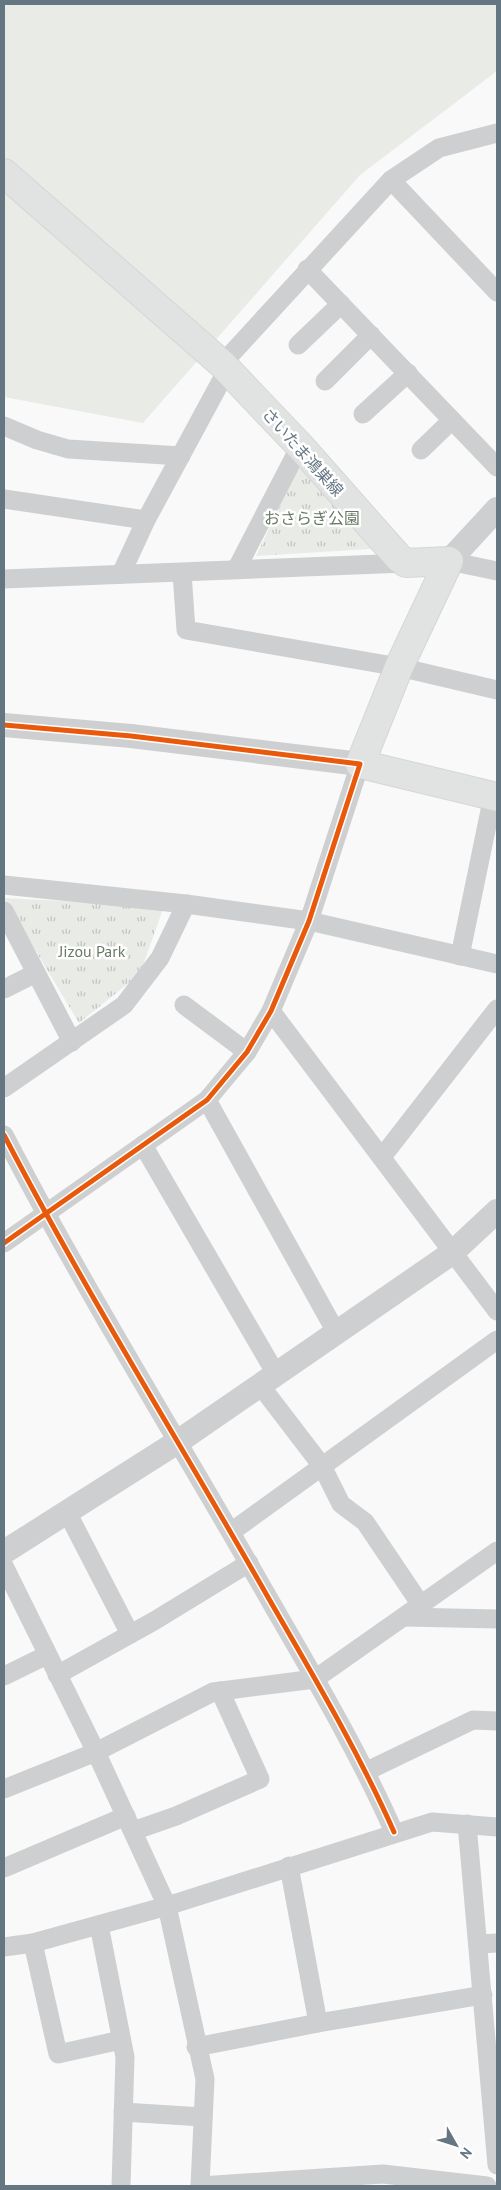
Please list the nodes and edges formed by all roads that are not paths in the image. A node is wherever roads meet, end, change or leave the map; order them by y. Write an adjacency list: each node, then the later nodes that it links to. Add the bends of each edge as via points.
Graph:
1 (497, 133): 3 (street, via 439,148)
2 (4, 174): 9 (main road, さいたま鴻巣線)
3 (390, 180): 4 (street); 5 (street)
4 (307, 269): 6 (street); 9 (street)
5 (497, 292)
6 (341, 304): 7 (street); 8 (street)
7 (371, 335): 10 (street); 11 (street)
8 (298, 345)
9 (224, 367): 15 (main road, さいたま鴻巣線); 17 (street)
10 (408, 373): 12 (street); 13 (street)
11 (325, 381)
12 (363, 414)
13 (452, 420): 16 (street); 18 (street)
14 (4, 426): 17 (street, via 68,449)
15 (300, 446): 23 (main road, さいたま鴻巣線); 24 (street)
16 (421, 450)
17 (181, 456): 21 (street)
18 (497, 467)
19 (4, 499): 21 (street)
20 (497, 509): 22 (street)
21 (146, 520): 27 (street)
22 (449, 561): 23 (main road); 25 (street); 29 (main road)
23 (406, 563): 24 (street)
24 (237, 568): 26 (street)
25 (497, 571)
26 (182, 573): 27 (street); 29 (street, via 186,630)
27 (121, 574): 28 (street)
28 (4, 579)
29 (399, 667): 30 (street); 32 (main road)
30 (497, 690)
31 (4, 725): 32 (street, via 131,736)
32 (360, 764): 33 (main road); 37 (street)
33 (495, 796): 38 (street)
34 (4, 885): 35 (street)
35 (186, 904): 37 (street); 45 (street, via 160,958 124,1005)
36 (4, 911): 40 (street)
37 (309, 921): 38 (street); 44 (street)
38 (460, 956): 39 (street)
39 (497, 964)
40 (36, 972): 41 (street); 45 (street)
41 (4, 989)
42 (184, 1005): 46 (street)
43 (497, 1009): 51 (street)
44 (271, 1011): 46 (street); 51 (street)
45 (72, 1042): 47 (street)
46 (247, 1052): 48 (street)
47 (4, 1088)
48 (207, 1100): 50 (street); 57 (street)
49 (4, 1135): 53 (street)
50 (143, 1145): 53 (street); 59 (street)
51 (382, 1157): 55 (street)
52 (497, 1211): 55 (street)
53 (45, 1215): 54 (street); 60 (street)
54 (4, 1243)
55 (452, 1253): 56 (street); 57 (street)
56 (497, 1311)
57 (336, 1332): 59 (street)
58 (497, 1340): 61 (street)
59 (268, 1379): 60 (street); 61 (street)
60 (179, 1441): 62 (street); 63 (street)
61 (322, 1466): 63 (street); 68 (street, via 341,1504 365,1522)
62 (67, 1512): 65 (street); 71 (street)
63 (231, 1532): 66 (street)
64 (497, 1551): 68 (street)
65 (4, 1552)
66 (249, 1563): 71 (street); 75 (street)
67 (4, 1566): 72 (street)
68 (421, 1605): 69 (street)
69 (405, 1617): 70 (street); 75 (street)
70 (497, 1619)
71 (130, 1634): 73 (street)
72 (47, 1655): 73 (street); 74 (street)
73 (57, 1675): 78 (street)
74 (4, 1676)
75 (315, 1679): 76 (street); 79 (street)
76 (220, 1691): 78 (street); 81 (street, via 260,1779 176,1816)
77 (497, 1721): 79 (street, via 474,1720)
78 (96, 1752): 80 (street); 81 (street)
79 (367, 1772): 84 (street)
80 (4, 1789)
81 (129, 1823): 86 (street); 87 (street)
82 (467, 1824): 83 (street); 84 (street, via 432,1822); 91 (street)
83 (497, 1827)
84 (394, 1832): 85 (street)
85 (289, 1866): 87 (street); 94 (street)
86 (4, 1868)
87 (167, 1906): 88 (street); 96 (street)
88 (99, 1925): 89 (street); 95 (street)
89 (34, 1943): 92 (street); 95 (street, via 58,2054)
90 (497, 1943): 91 (street)
91 (478, 1944): 93 (street)
92 (4, 1947)
93 (483, 1995): 94 (street); 97 (street)
94 (318, 2023): 96 (street)
95 (121, 2040): 98 (street, via 125,2057)
96 (196, 2047): 99 (street, via 205,2079)
97 (493, 2064): 100 (street)
98 (123, 2112): 99 (street); 102 (street)
99 (203, 2117): 103 (street)
100 (497, 2165)
101 (384, 2180): 103 (street); 104 (street)
102 (121, 2186)
103 (200, 2186)
104 (487, 2186)

